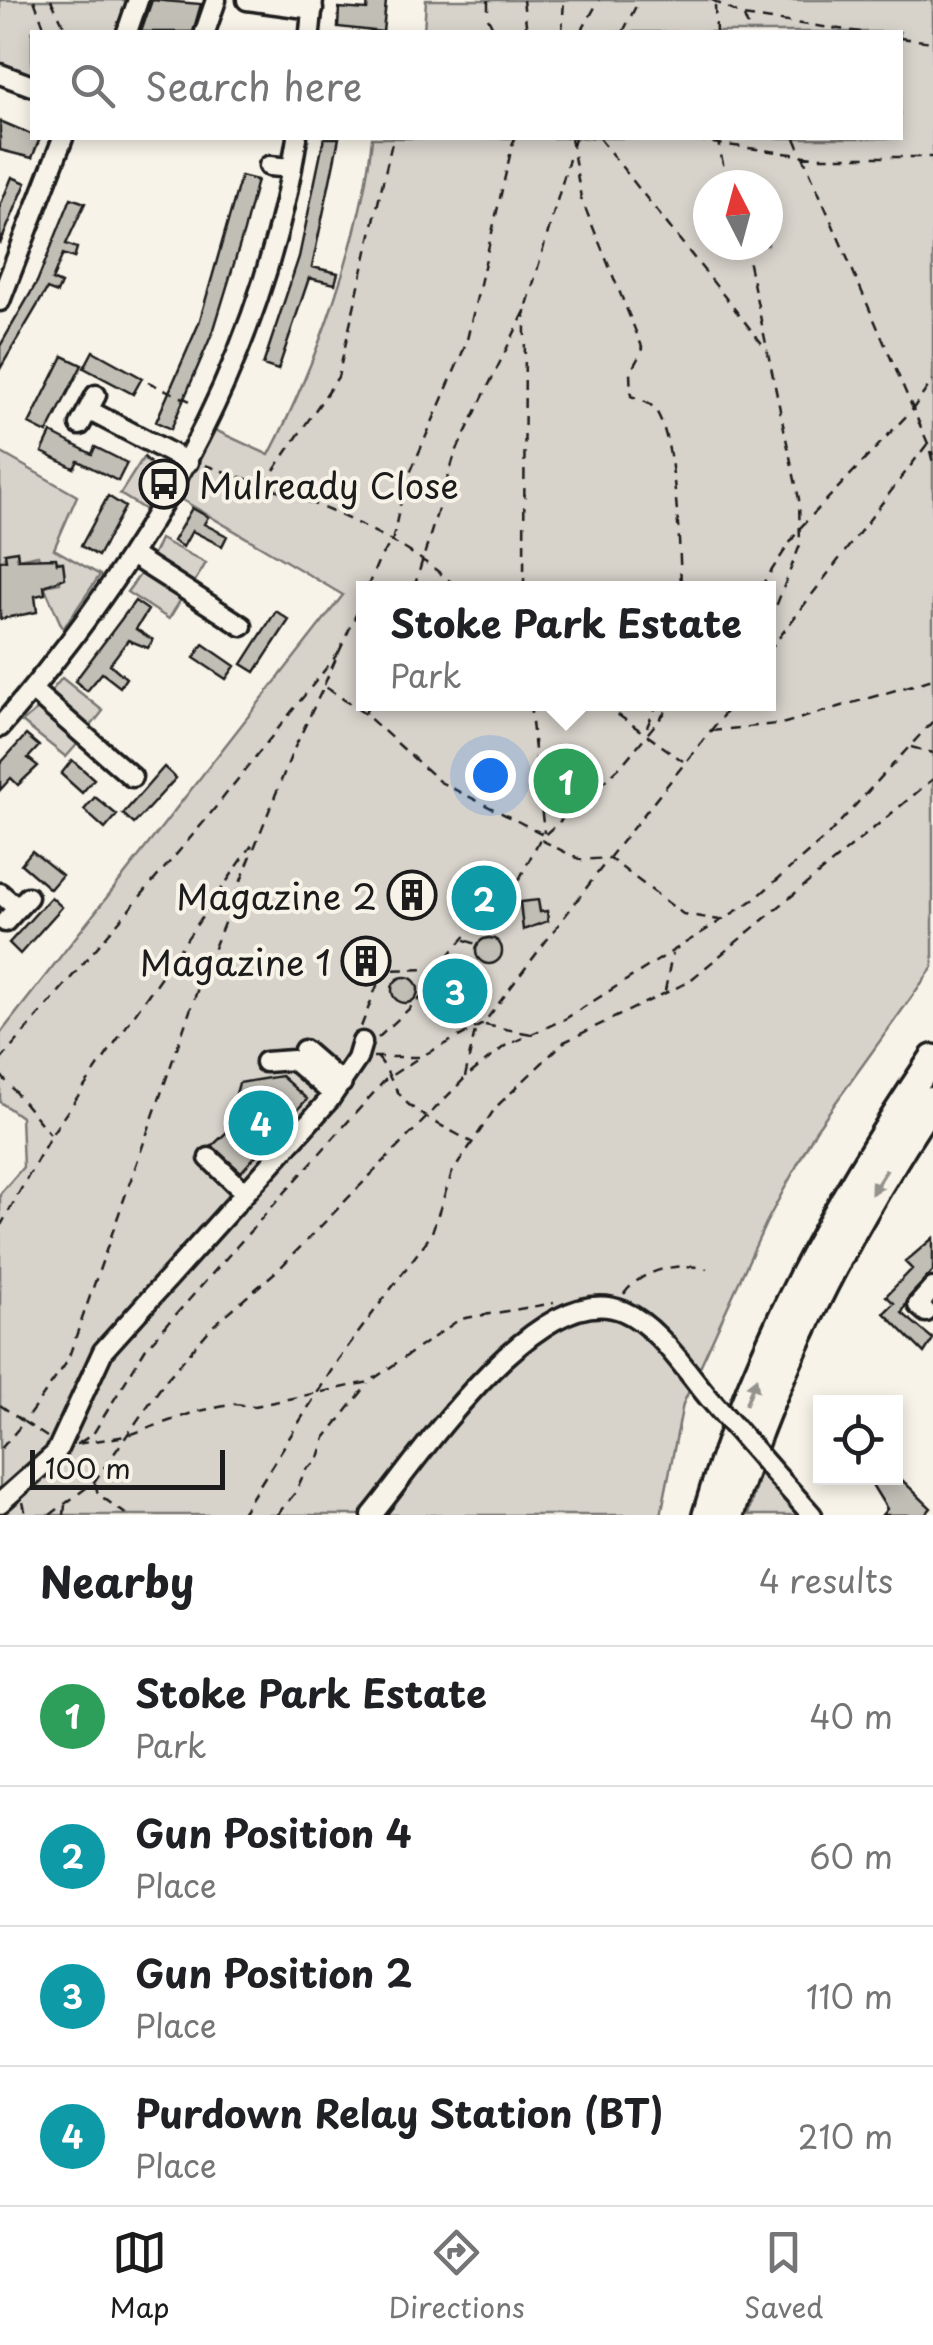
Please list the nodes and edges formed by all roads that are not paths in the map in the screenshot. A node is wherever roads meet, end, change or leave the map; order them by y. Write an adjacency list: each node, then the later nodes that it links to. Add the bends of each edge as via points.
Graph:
1 (138, 0): 5 (street)
2 (216, 0): 6 (street)
3 (246, 0): 4 (street)
4 (313, 4): 7 (street)
5 (128, 30)
6 (206, 30)
7 (310, 30)
8 (0, 74): 9 (street)
9 (30, 85)
10 (62, 140): 14 (street)
11 (297, 140): 13 (street)
12 (269, 166): 13 (street)
13 (292, 168): 16 (street, via 253,313)
14 (0, 301)
15 (88, 410): 16 (street)
16 (194, 462): 17 (street)
17 (133, 556): 18 (street); 19 (street)
18 (243, 626)
19 (32, 690): 20 (street); 21 (street)
20 (0, 727)
21 (131, 778)
22 (0, 893): 23 (street)
23 (17, 909)
24 (304, 1050): 28 (street)
25 (365, 1052): 28 (street)
26 (933, 1058): 36 (highway, one-way to 26, via 805,1270)
27 (266, 1062): 28 (street, via 293,1060)
28 (338, 1088): 31 (street)
29 (933, 1100): 37 (highway, one-way to 37, via 873,1190 826,1280)
30 (209, 1158): 31 (street)
31 (244, 1192): 34 (street, via 98,1358 60,1446)
32 (933, 1288): 33 (street, via 918,1305)
33 (926, 1312)
34 (0, 1503)
35 (372, 1515): 38 (street, bridge, via 502,1359 539,1328 574,1312 614,1309 647,1327)
36 (706, 1515)
37 (730, 1515)
38 (812, 1515)

